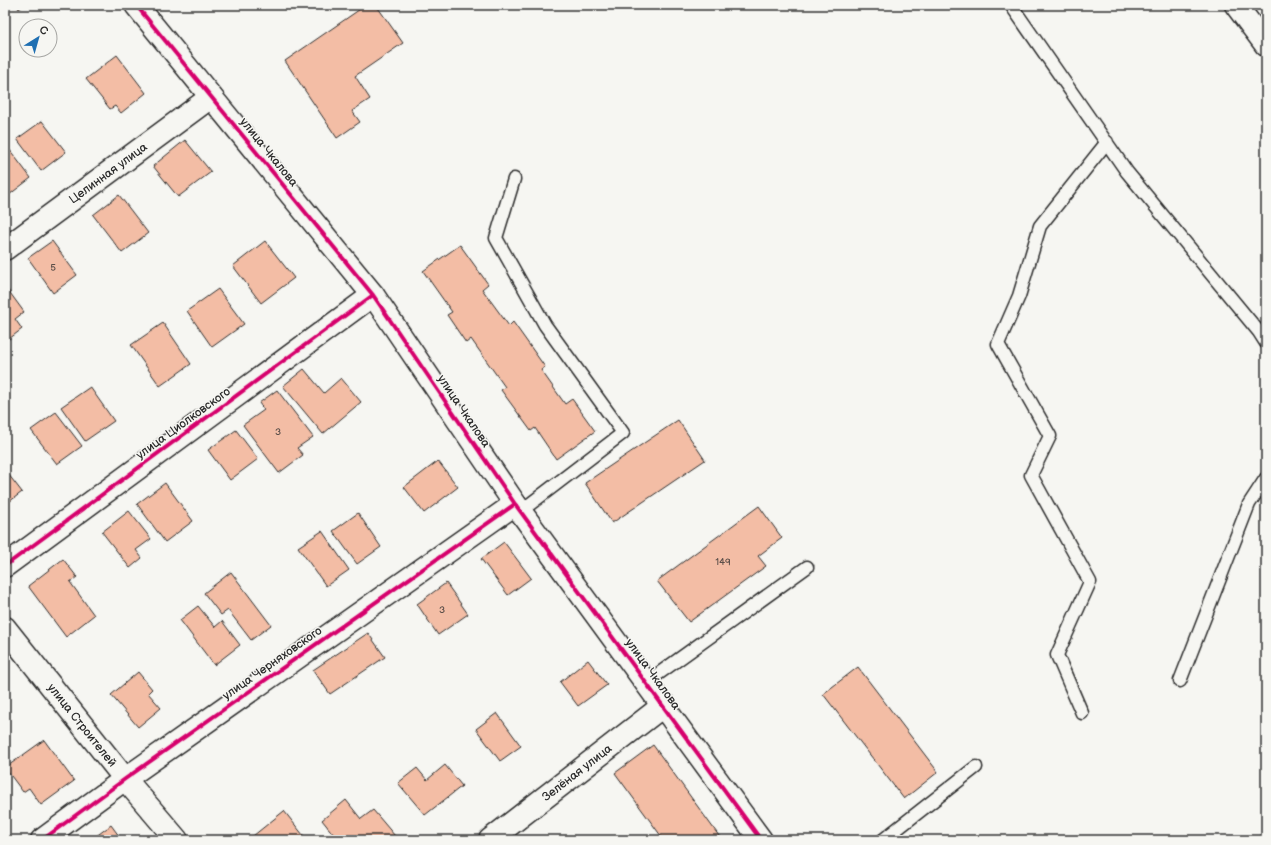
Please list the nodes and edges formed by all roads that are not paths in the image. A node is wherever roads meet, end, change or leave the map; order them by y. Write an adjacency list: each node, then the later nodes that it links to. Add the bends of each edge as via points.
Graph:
1 (136, 5): 5 (street, улица Чкалова)
2 (1011, 5): 6 (lane)
3 (1236, 5): 4 (street)
4 (1266, 45)
5 (211, 97): 8 (street, Целинная улица); 9 (street, улица Чкалова)
6 (1107, 142): 10 (lane, via 1127,172); 19 (lane, via 1040,226 1019,296 998,344 1050,436 1032,475 1090,582 1057,655)
7 (514, 179): 12 (lane, via 496,238 545,325 622,433)
8 (5, 248)
9 (373, 295): 12 (street, улица Чкалова); 13 (street, улица Циолковского)
10 (1266, 343)
11 (1266, 478): 16 (lane, via 1249,504)
12 (518, 507): 17 (street, улица Чкалова); 21 (street, улица Черняховского)
13 (5, 566)
14 (807, 567): 17 (lane)
15 (5, 628): 21 (street, улица Строителей)
16 (1180, 681)
17 (647, 682): 18 (street, улица Чкалова)
18 (664, 705): 24 (street, Зелёная улица); 25 (street, улица Чкалова)
19 (1082, 712)
20 (976, 767): 26 (lane)
21 (125, 778): 22 (street, улица Черняховского); 23 (street, улица Строителей)
22 (42, 840)
23 (177, 840)
24 (490, 840)
25 (761, 840)
26 (883, 840)

